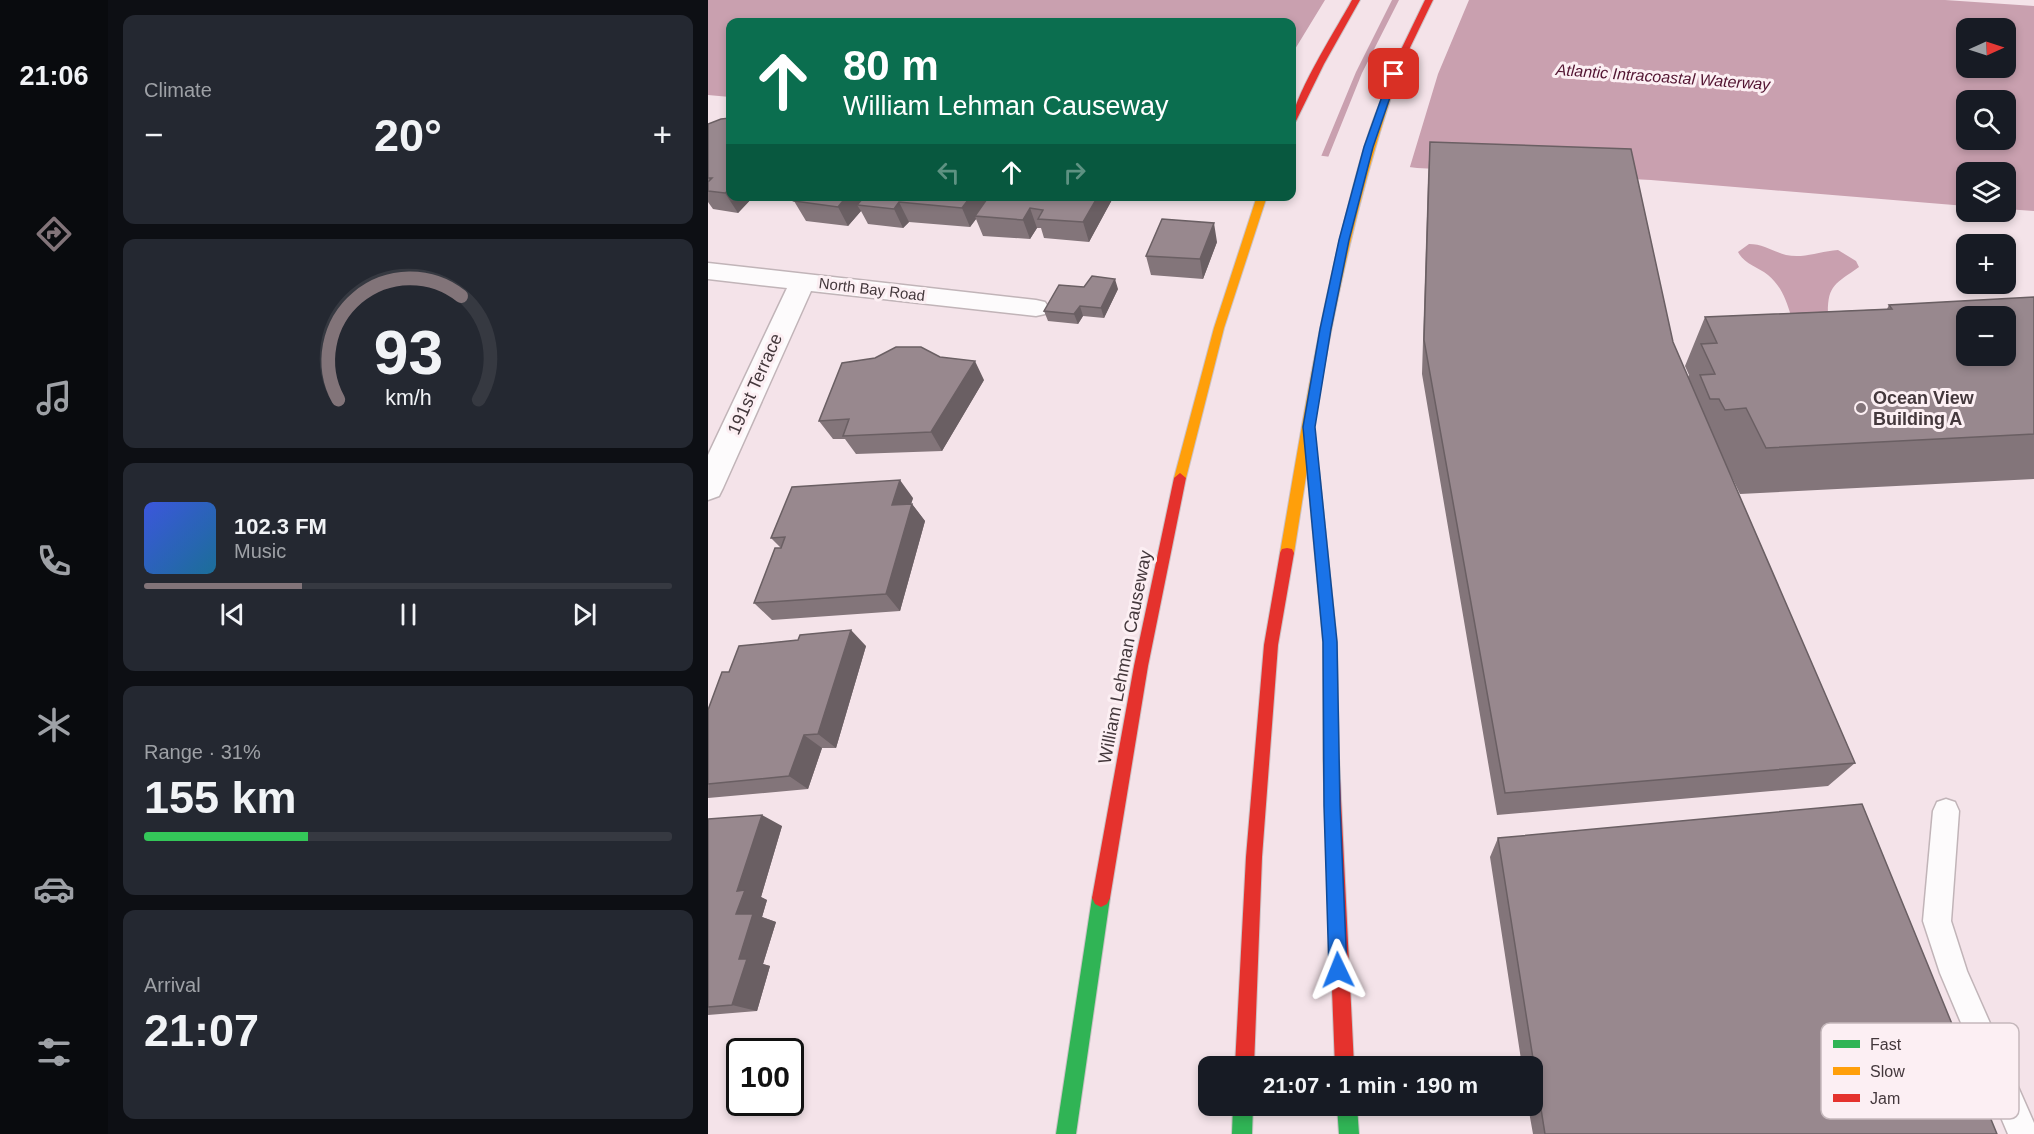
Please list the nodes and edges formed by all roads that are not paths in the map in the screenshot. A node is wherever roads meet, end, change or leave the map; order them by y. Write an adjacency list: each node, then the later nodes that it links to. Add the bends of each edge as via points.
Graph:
1 (1356, 0): 3 (highway)
2 (1429, 0): 8 (highway, via 1400,60 1358,185 1325,329)
3 (1296, 113)
4 (1260, 201): 17 (highway, William Lehman Causeway, via 1206,376 1160,568 1108,850)
5 (708, 271): 6 (street, North Bay Road)
6 (802, 280): 7 (street, North Bay Road); 9 (street, 191st Terrace)
7 (1036, 308)
8 (1309, 427): 12 (highway, via 1271,645 1254,857); 13 (highway, via 1330,642 1332,806)
9 (708, 488)
10 (1946, 811): 11 (lane, via 1937,921)
11 (1975, 1023)
12 (1244, 1056)
13 (1344, 1056)
14 (1243, 1116): 18 (highway)
15 (1348, 1116): 19 (highway)
16 (2017, 1119): 20 (lane)
17 (1066, 1134)
18 (1242, 1134)
19 (1349, 1134)
20 (2023, 1134)

